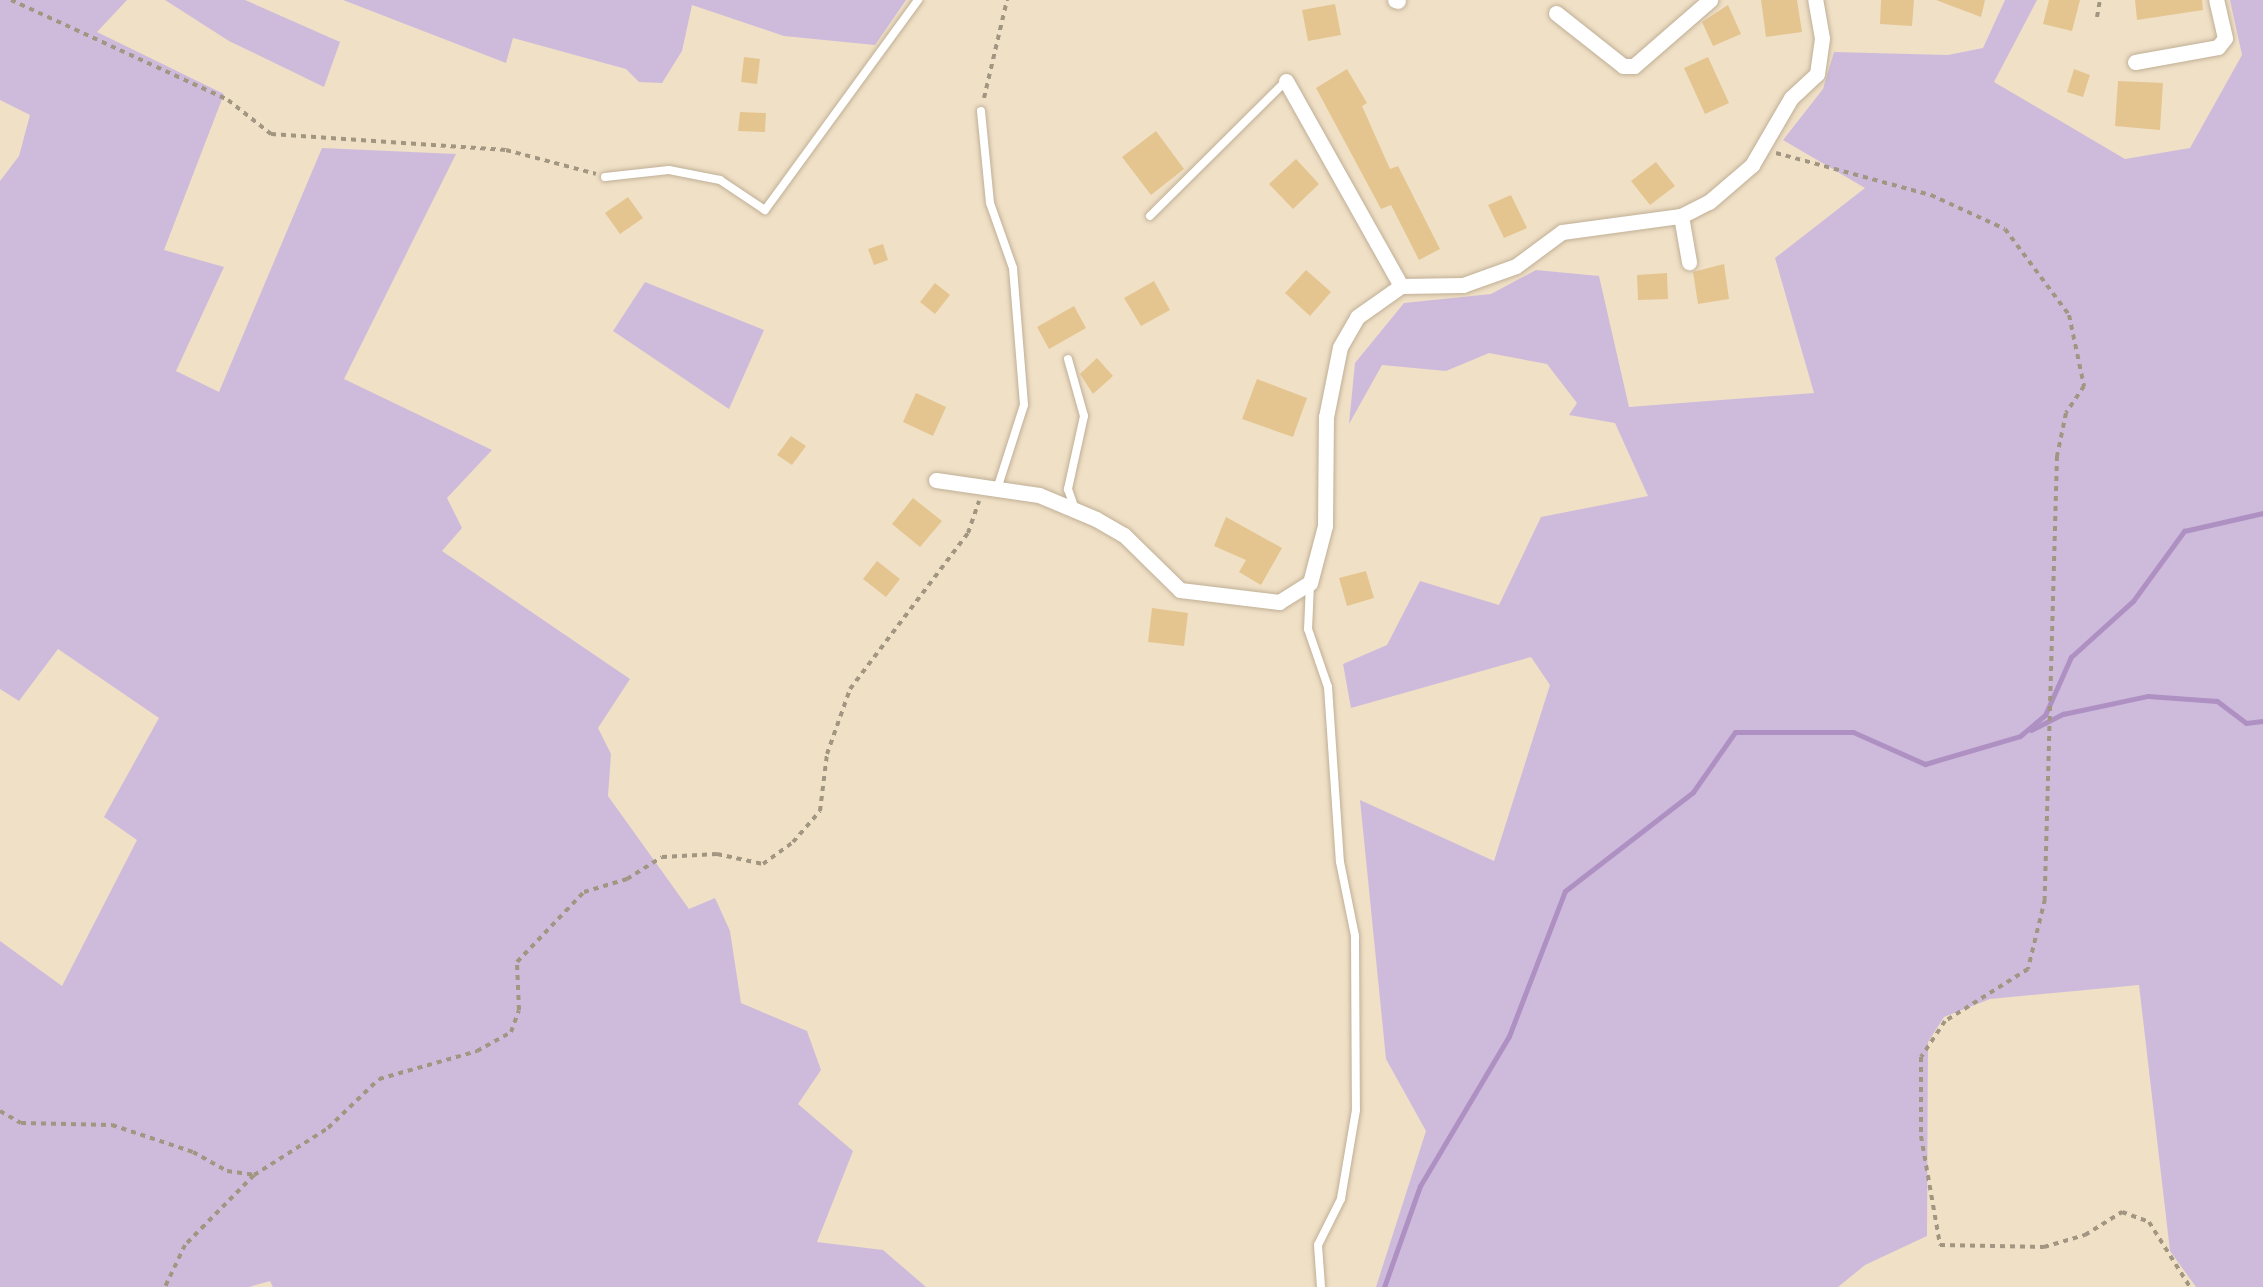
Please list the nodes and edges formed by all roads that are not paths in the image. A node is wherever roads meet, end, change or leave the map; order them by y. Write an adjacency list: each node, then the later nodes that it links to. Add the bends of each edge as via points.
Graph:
1 (918, 0): 9 (lane, via 765,210 720,180 668,170)
2 (1710, 0): 5 (street, via 1634,66 1623,66)
3 (1815, 0): 11 (street, via 1822,38 1817,74 1791,98 1764,151 1709,202)
4 (2216, 0): 6 (street, via 2225,38 2218,47)
5 (1556, 12)
6 (2135, 62)
7 (1286, 81): 10 (lane); 13 (street)
8 (981, 111): 16 (lane, via 990,203 1013,268 1024,405)
9 (606, 177)
10 (1150, 216)
11 (1681, 216): 12 (street); 13 (street, via 1562,232 1516,266 1463,285)
12 (1689, 262)
13 (1401, 286): 18 (street, via 1357,318 1340,346 1326,417 1326,526)
14 (1068, 359): 17 (lane, via 1084,416 1068,489)
15 (936, 480): 16 (street)
16 (992, 486): 17 (street)
17 (1076, 511): 18 (street, via 1124,534 1180,590 1279,602)
18 (1310, 584): 19 (lane, via 1308,630 1328,687 1340,862 1355,936 1356,1110 1341,1199 1318,1245)
19 (1321, 1287)

